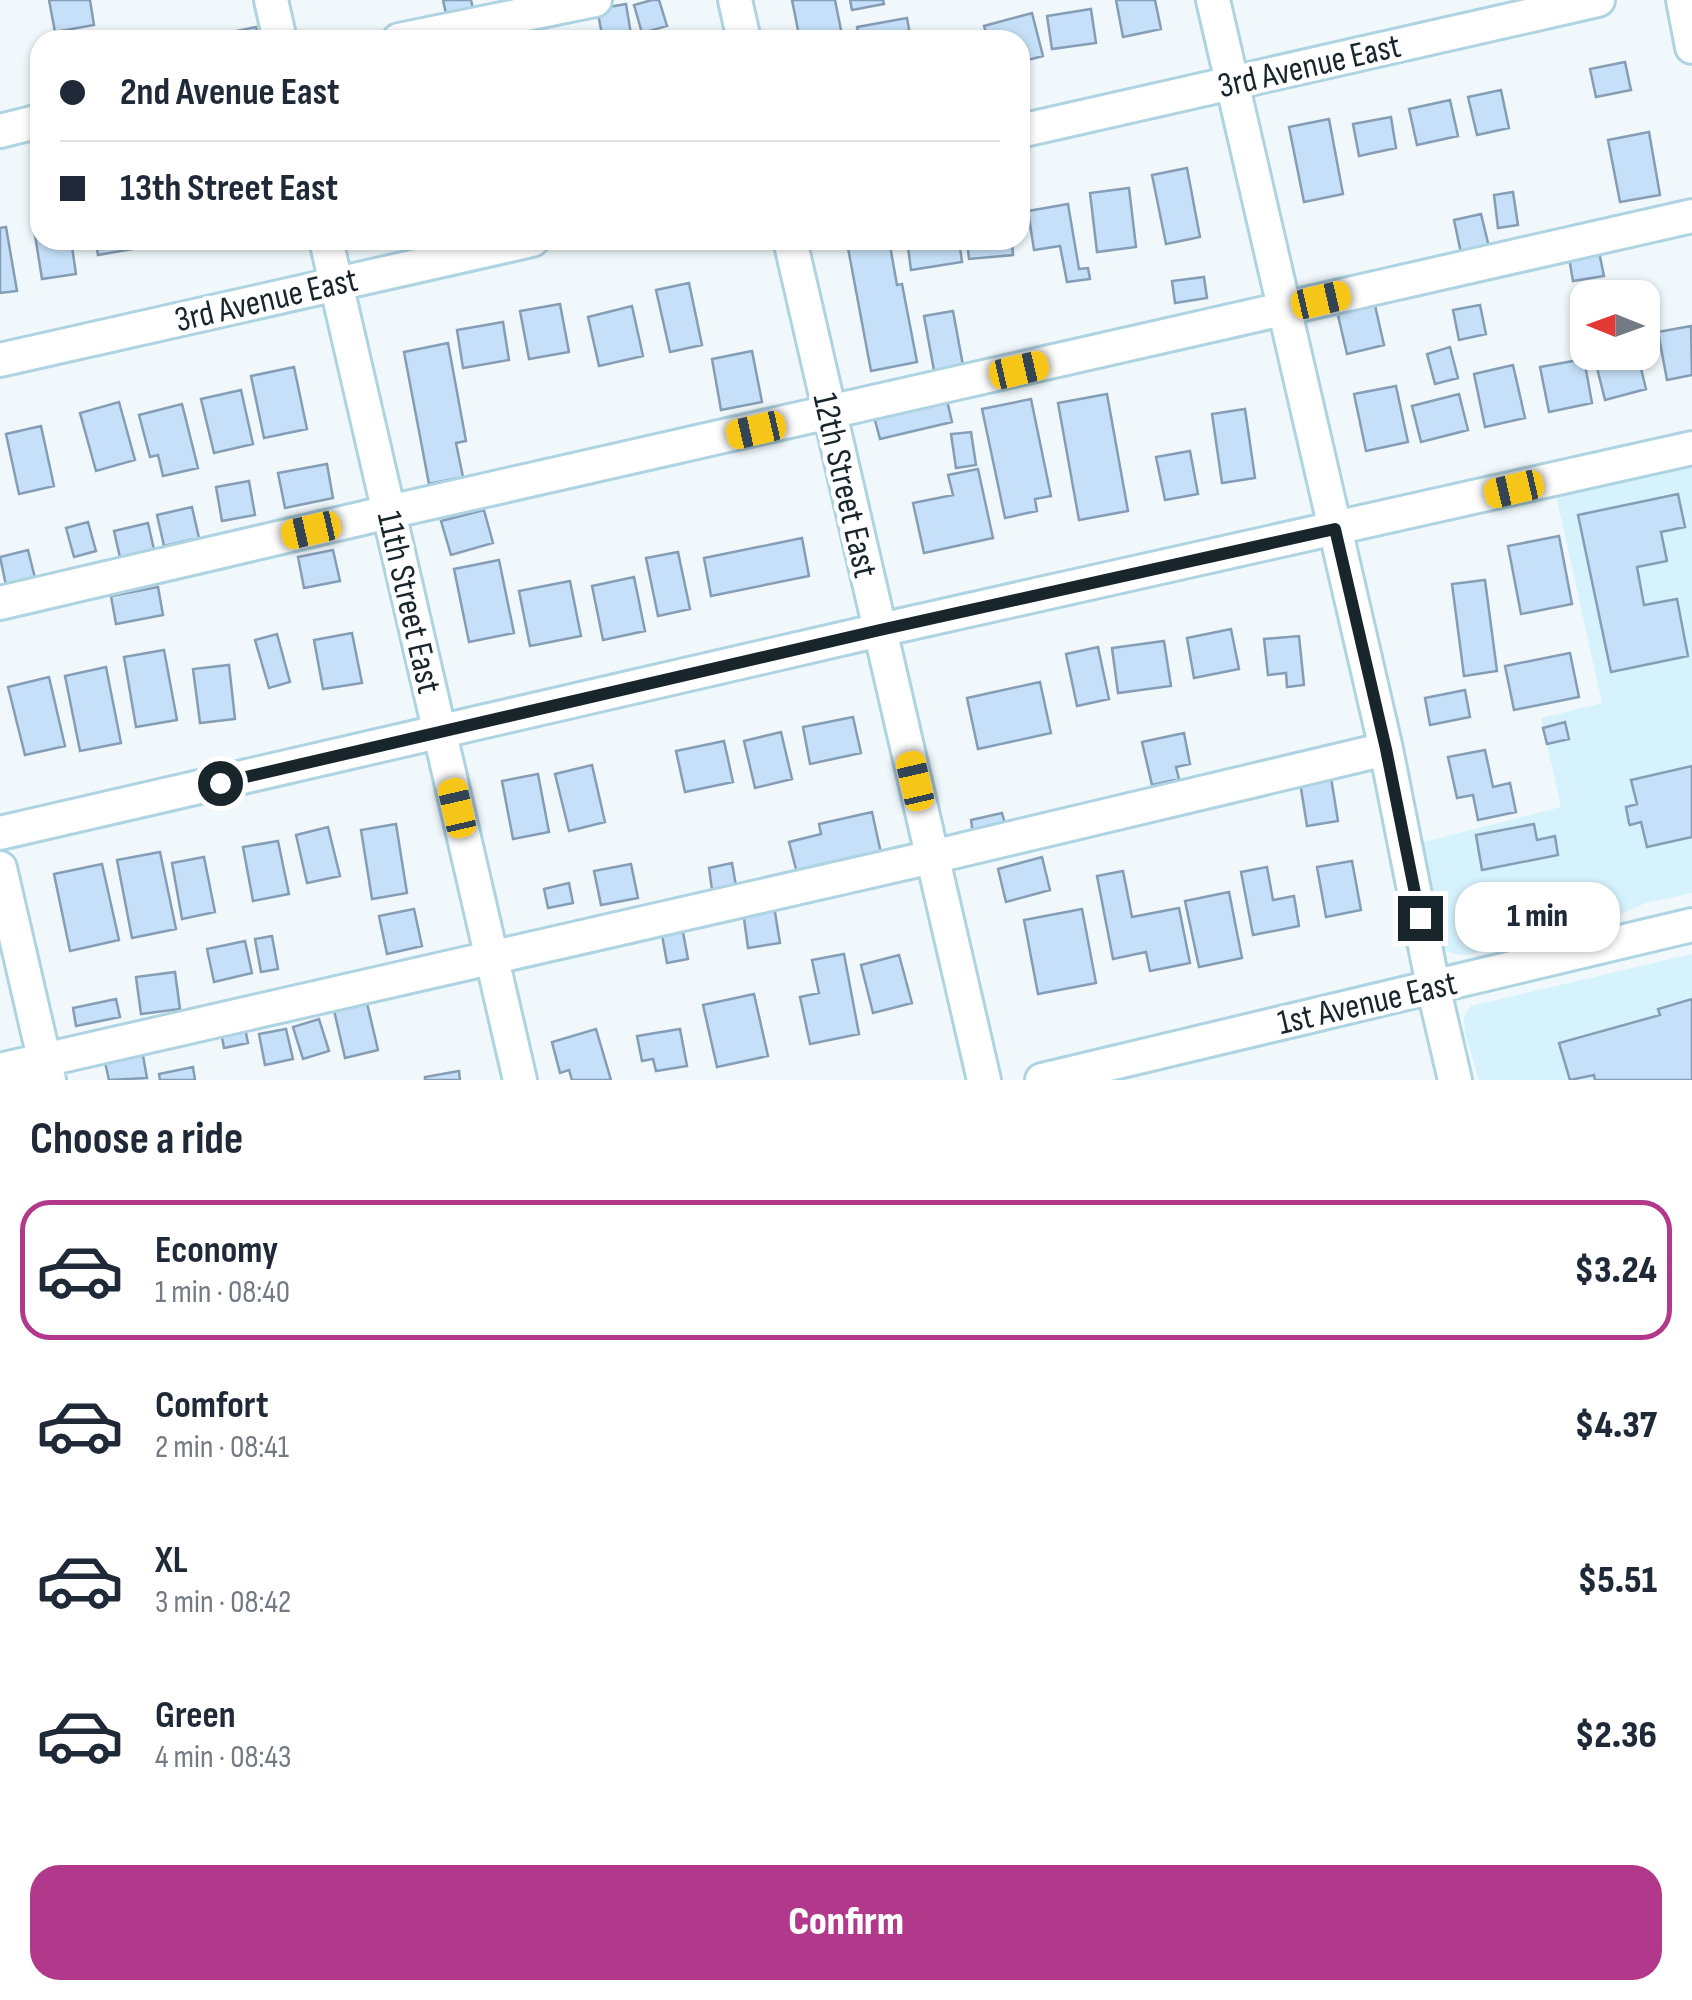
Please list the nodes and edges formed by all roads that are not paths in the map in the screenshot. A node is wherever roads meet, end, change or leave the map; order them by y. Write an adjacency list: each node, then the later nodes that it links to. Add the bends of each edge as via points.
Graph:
1 (271, 0): 7 (street)
2 (595, 0): 8 (street)
3 (735, 0): 9 (street)
4 (1213, 0): 11 (street)
5 (1598, 0): 11 (street, 3rd Avenue East)
6 (1683, 0): 10 (street)
7 (278, 30)
8 (448, 30)
9 (742, 30)
10 (1692, 46)
11 (1232, 82): 13 (street, 3rd Avenue East); 20 (street)
12 (30, 124): 14 (street)
13 (1030, 129)
14 (0, 131)
15 (1692, 216): 20 (street)
16 (328, 250): 19 (street, 11th Street East)
17 (486, 250): 19 (street, 3rd Avenue East)
18 (792, 250): 22 (street, 12th Street East)
19 (336, 283): 21 (street, 3rd Avenue East); 24 (street, 11th Street East)
20 (1284, 308): 22 (street); 25 (street)
21 (0, 360)
22 (830, 414): 24 (street); 27 (street, 12th Street East)
23 (1692, 448): 25 (street)
24 (389, 512): 26 (street); 28 (street, 11th Street East)
25 (1335, 529): 27 (street); 29 (street)
26 (0, 604)
27 (880, 630): 28 (street); 31 (street, 12th Street East)
28 (440, 733): 30 (street); 34 (street, 11th Street East)
29 (1386, 749): 31 (street); 35 (street)
30 (0, 833)
31 (932, 857): 34 (street); 39 (street, 12th Street East)
32 (0, 868): 37 (street)
33 (1692, 925): 35 (street, 1st Avenue East)
34 (491, 956): 37 (street); 38 (street, 11th Street East)
35 (1433, 986): 40 (street, 1st Avenue East); 41 (street)
36 (0, 1070): 37 (street)
37 (46, 1070)
38 (520, 1080)
39 (984, 1080)
40 (1042, 1080)
41 (1454, 1080)

